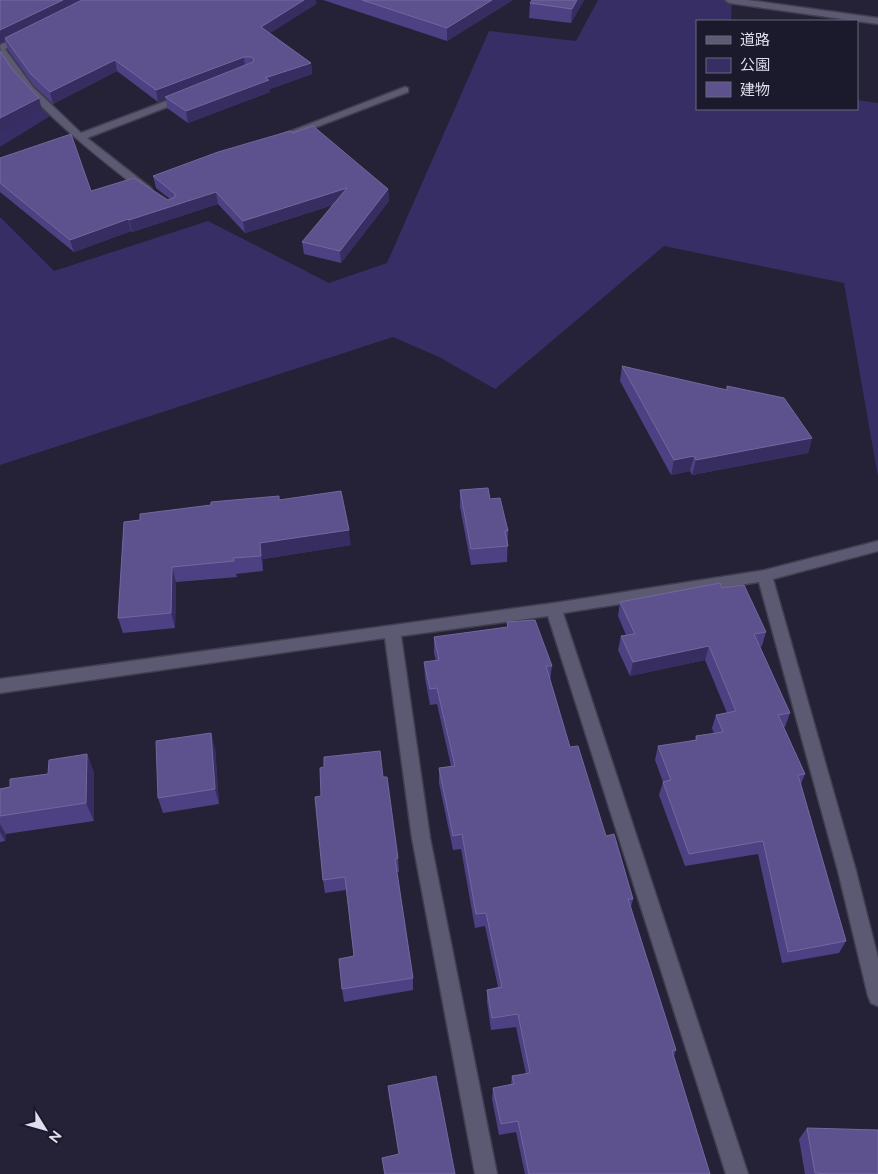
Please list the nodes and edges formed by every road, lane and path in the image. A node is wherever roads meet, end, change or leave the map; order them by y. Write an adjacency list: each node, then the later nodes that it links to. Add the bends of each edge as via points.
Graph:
1 (729, 0): 2 (street)
2 (878, 21)
3 (34, 32): 6 (street, via 0,48 30,89)
4 (405, 90): 7 (street)
5 (196, 93): 6 (street)
6 (80, 137): 8 (street, via 146,185)
7 (261, 144)
8 (157, 197)
9 (878, 546): 10 (street)
10 (765, 576): 11 (street); 14 (street, via 847,871)
11 (554, 609): 12 (street); 16 (street)
12 (392, 630): 13 (street); 15 (street, via 421,838)
13 (0, 686)
14 (878, 996)
15 (486, 1174)
16 (737, 1174)

